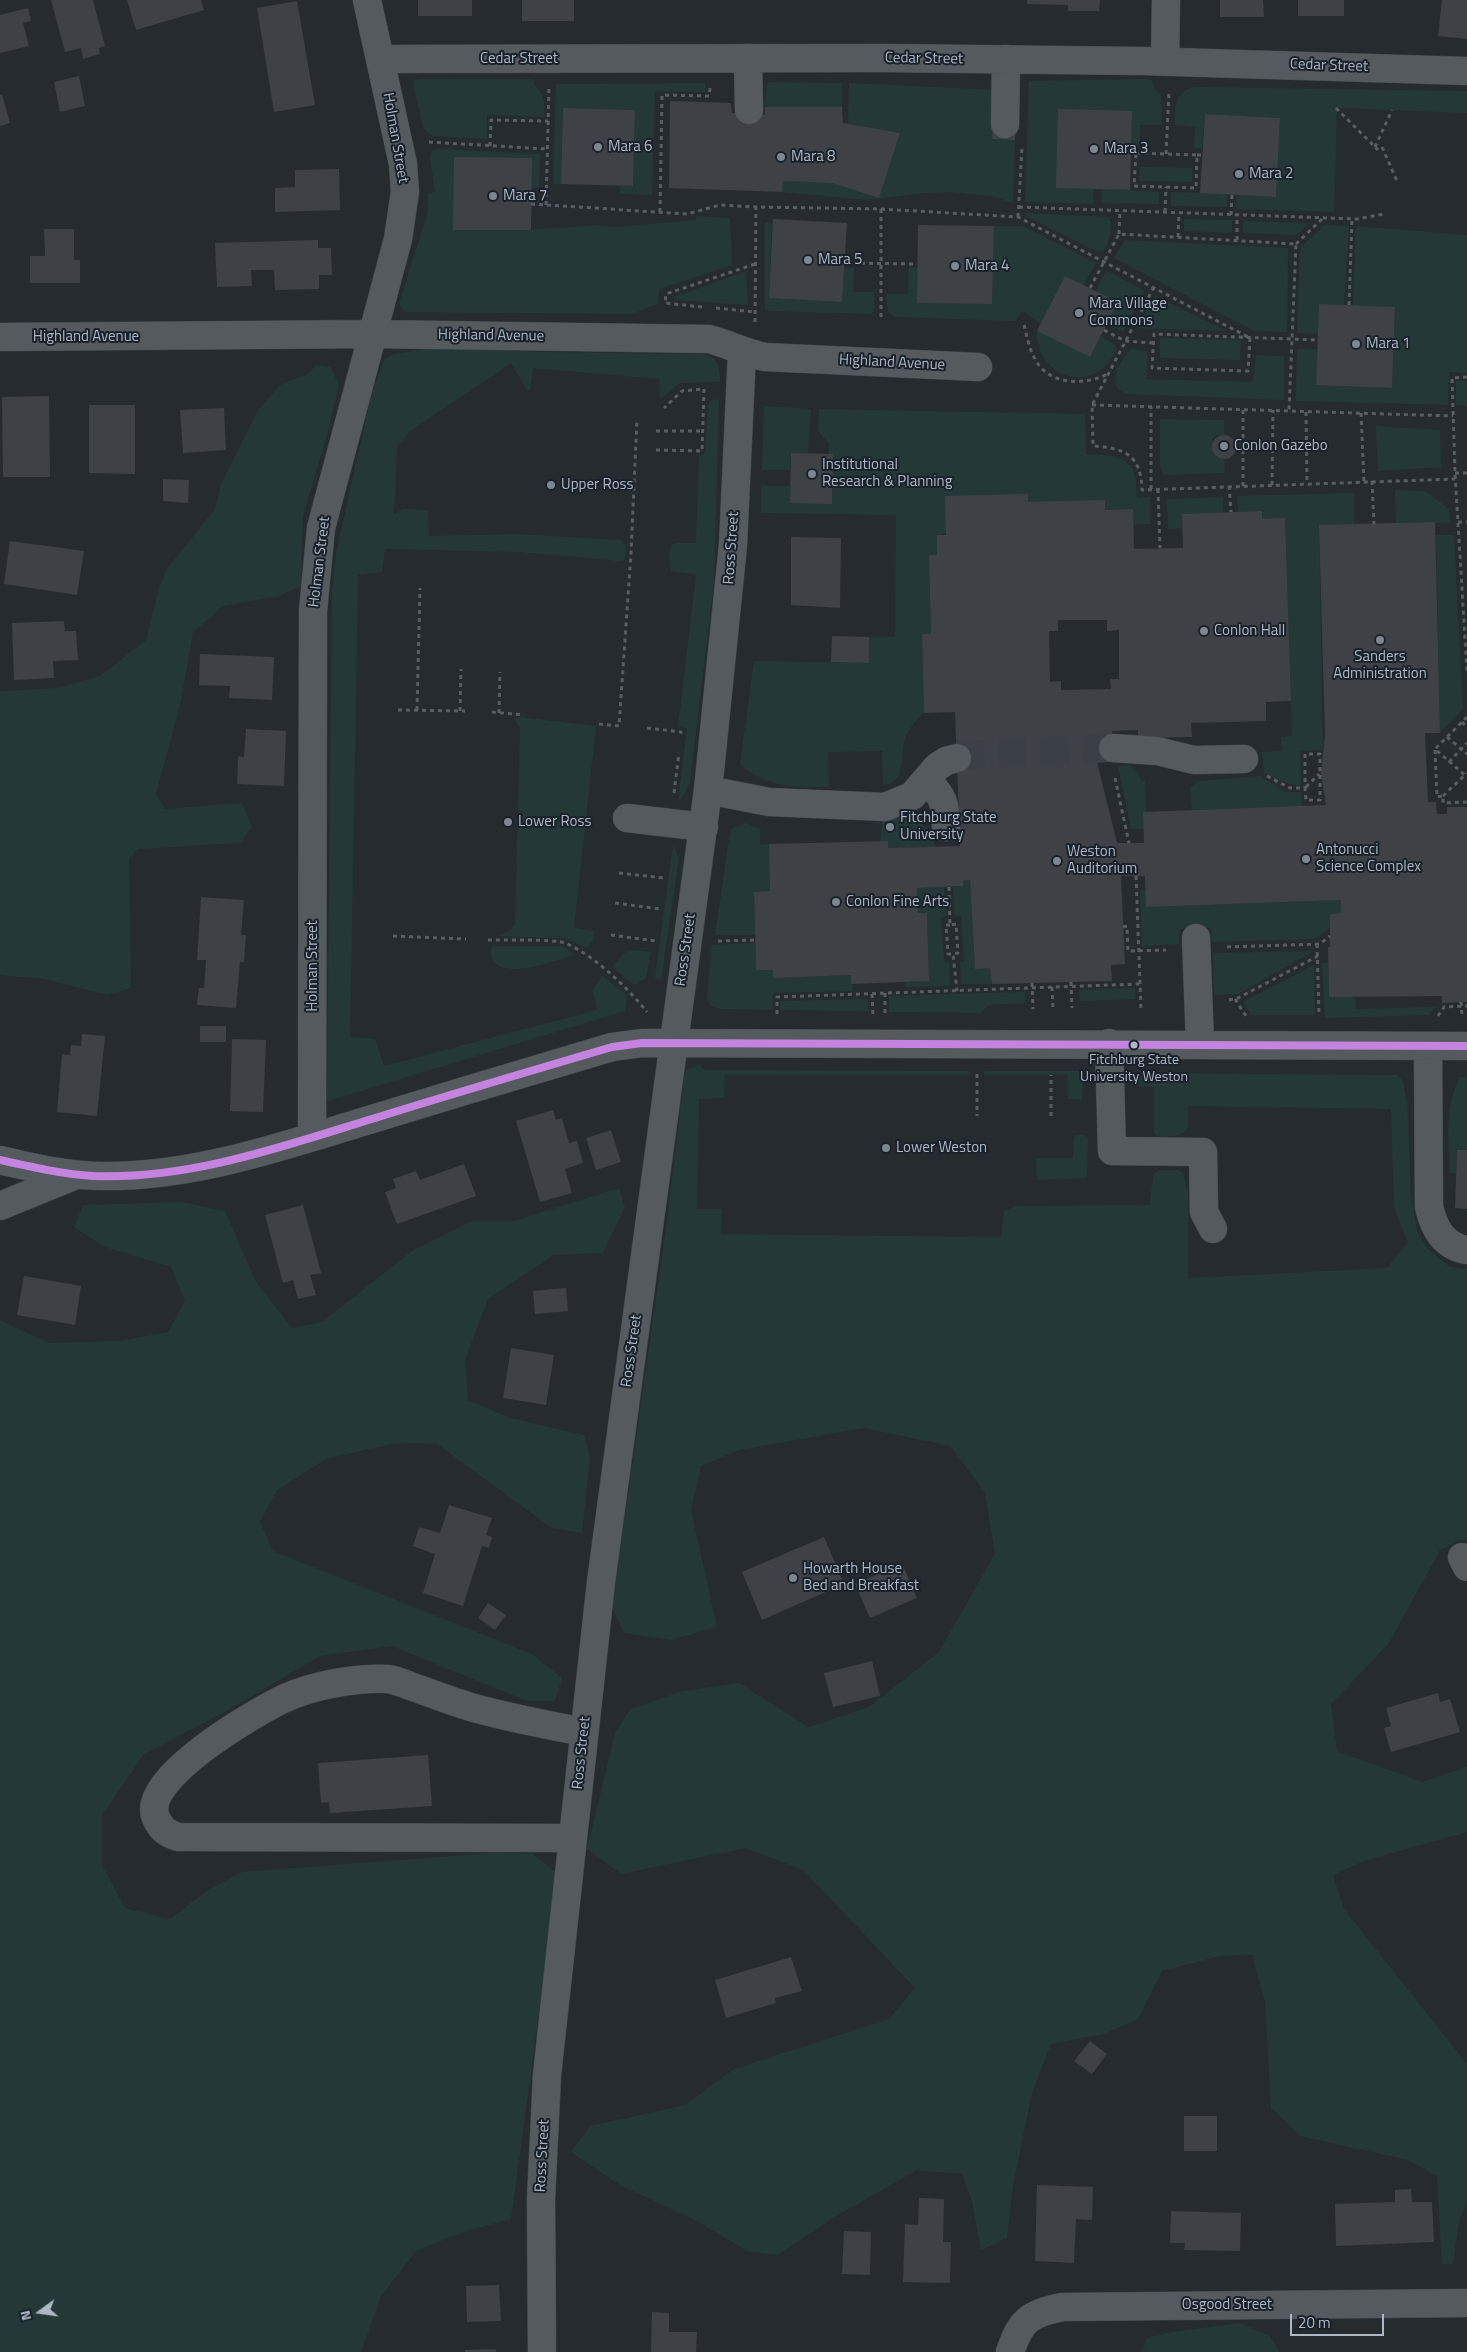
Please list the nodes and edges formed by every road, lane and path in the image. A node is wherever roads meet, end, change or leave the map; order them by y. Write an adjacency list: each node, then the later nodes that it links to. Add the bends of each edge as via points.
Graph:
1 (367, 0): 4 (street, Holman Street)
2 (1166, 0): 6 (street)
3 (748, 58): 4 (street, Cedar Street); 5 (street, Cedar Street); 11 (street)
4 (380, 59): 60 (street, Holman Street, via 403,164 405,192 398,239)
5 (1006, 59): 6 (street, Cedar Street); 14 (street)
6 (1168, 61): 7 (street, Cedar Street); 23 (path)
7 (1467, 71)
8 (710, 79): 35 (path, via 709,96 662,95)
9 (549, 87): 13 (path)
10 (1336, 108): 17 (path)
11 (749, 110)
12 (1392, 110): 17 (path)
13 (548, 121): 16 (path, via 491,120); 19 (path)
14 (1005, 124)
15 (423, 142): 16 (path)
16 (490, 146): 19 (path)
17 (1375, 147): 20 (path)
18 (1382, 147): 26 (path)
19 (547, 149): 30 (path)
20 (1378, 150)
21 (1131, 152): 22 (path)
22 (1136, 153): 23 (path); 27 (path, via 1134,186)
23 (1166, 154): 24 (path)
24 (1197, 155): 25 (path); 27 (path, via 1196,188)
25 (1202, 155)
26 (1397, 181)
27 (1166, 188): 36 (path)
28 (1232, 194): 39 (path)
29 (532, 204): 30 (path)
30 (546, 205): 35 (path)
31 (756, 207): 33 (path); 35 (path, via 720,205 687,214); 50 (path)
32 (1019, 207): 34 (path)
33 (881, 209): 47 (path, via 1018,218); 49 (path)
34 (1120, 211): 36 (path); 43 (path)
35 (660, 212)
36 (1165, 212): 37 (path)
37 (1179, 213): 39 (path); 44 (path)
38 (1384, 214): 42 (path)
39 (1231, 215): 40 (path)
40 (1238, 215): 41 (path); 45 (path)
41 (1324, 218): 42 (path); 46 (path)
42 (1352, 219): 54 (path)
43 (1119, 234): 44 (path); 47 (path)
44 (1178, 237): 45 (path)
45 (1237, 240): 46 (path)
46 (1296, 244): 63 (path)
47 (1103, 261): 52 (path); 53 (path)
48 (845, 263): 49 (path)
49 (880, 263): 51 (path); 56 (path)
50 (755, 264): 55 (path); 55 (path, via 666,294 665,303)
51 (917, 264)
52 (1090, 288)
53 (1154, 288): 62 (path); 65 (path)
54 (1349, 305)
55 (755, 312): 57 (path)
56 (881, 320)
57 (755, 323)
58 (1024, 325): 69 (path, via 1034,358 1046,374 1074,381 1099,379)
59 (1104, 330): 65 (path)
60 (374, 334): 61 (street, Highland Avenue); 67 (street, Highland Avenue, via 709,339); 193 (street, Holman Street, via 321,528 313,612)
61 (0, 337)
62 (1250, 338): 63 (path); 66 (path, via 1154,334); 66 (path, via 1248,371 1152,368)
63 (1292, 340): 64 (path); 76 (path)
64 (1318, 340)
65 (1125, 342): 66 (path); 69 (path)
66 (1153, 343)
67 (742, 352): 68 (street, Highland Avenue, via 765,357); 131 (street, Ross Street, via 733,545)
68 (978, 367)
69 (1108, 374): 71 (path)
70 (1467, 378): 79 (path, via 1452,378)
71 (1092, 405): 72 (path); 93 (path, via 1093,446 1110,447 1128,454 1140,468 1142,490)
72 (1151, 407): 74 (path); 93 (path)
73 (664, 408): 82 (path, via 682,392 704,389)
74 (1243, 410): 75 (path); 92 (path)
75 (1273, 410): 76 (path); 90 (path)
76 (1289, 411): 77 (path)
77 (1306, 412): 78 (path); 89 (path)
78 (1361, 414): 79 (path); 88 (path)
79 (1453, 416): 84 (path)
80 (638, 419): 114 (path, via 618,726)
81 (656, 431): 82 (path)
82 (702, 431): 83 (path, via 702,451)
83 (656, 450)
84 (1455, 473): 85 (path); 86 (path)
85 (1467, 473)
86 (1455, 479): 87 (path); 96 (path)
87 (1372, 481): 88 (path); 98 (path)
88 (1364, 482): 89 (path)
89 (1307, 484): 90 (path)
90 (1272, 485): 92 (path)
91 (1229, 486): 92 (path); 94 (path); 95 (path)
92 (1243, 486)
93 (1151, 489): 94 (path)
94 (1158, 489): 99 (path)
95 (1231, 512)
96 (1458, 522): 97 (path); 101 (path)
97 (1467, 522)
98 (1374, 524)
99 (1160, 548)
100 (420, 588): 106 (path)
101 (1466, 647): 103 (path)
102 (461, 669): 107 (path)
103 (1467, 671)
104 (500, 672): 110 (path)
105 (398, 710): 106 (path)
106 (417, 710): 107 (path)
107 (460, 711): 108 (path)
108 (465, 711)
109 (492, 712): 110 (path)
110 (498, 713): 111 (path)
111 (524, 715)
112 (1467, 717): 113 (path)
113 (1462, 722): 115 (path); 118 (path)
114 (599, 724)
115 (1467, 727)
116 (647, 728): 117 (path)
117 (682, 732)
118 (1447, 737): 120 (path); 121 (path)
119 (1467, 743): 121 (path)
120 (1435, 749): 125 (path); 132 (path, via 1437,797)
121 (1461, 749): 122 (path); 125 (path)
122 (1467, 754)
123 (957, 758): 129 (street, via 946,761)
124 (1113, 759): 126 (street, via 1157,751 1194,760); 137 (path)
125 (1449, 762): 128 (path)
126 (1252, 766): 130 (path, via 1290,788)
127 (1320, 774): 130 (path); 130 (path, via 1320,800 1306,800); 130 (path, via 1320,754 1305,754)
128 (1466, 775): 132 (path)
129 (926, 780): 131 (street, via 912,796 885,807 769,802); 136 (street, via 940,793 946,809)
130 (1305, 788)
131 (708, 790): 135 (street, Ross Street)
132 (1443, 796): 133 (path, via 1443,803)
133 (1467, 802)
134 (627, 818): 135 (street)
135 (704, 827): 185 (street, Ross Street)
136 (946, 827)
137 (1128, 843)
138 (619, 873): 140 (path)
139 (1136, 876): 157 (path)
140 (664, 878)
141 (949, 887): 144 (path)
142 (615, 903): 143 (path)
143 (660, 909)
144 (950, 925): 159 (path, via 946,926 948,954); 159 (path, via 956,924 958,953)
145 (1123, 927): 157 (path, via 1127,926 1128,951)
146 (611, 935): 153 (path)
147 (394, 936): 150 (path)
148 (1330, 936): 155 (path)
149 (1196, 938): 187 (street)
150 (466, 939)
151 (488, 940): 177 (path, via 564,942 629,988)
152 (755, 940): 154 (path)
153 (656, 941)
154 (711, 941)
155 (1317, 944): 156 (path); 160 (path)
156 (1222, 948)
157 (1138, 950): 158 (path); 162 (path)
158 (1171, 950)
159 (953, 954): 166 (path)
160 (1318, 956): 169 (path); 181 (path)
161 (1032, 983): 164 (path)
162 (1140, 984): 163 (path); 176 (path)
163 (1071, 985): 165 (path); 174 (path)
164 (1032, 988): 165 (path); 166 (path); 175 (path)
165 (1052, 988): 173 (path)
166 (956, 991): 167 (path)
167 (885, 993): 168 (path); 178 (path)
168 (872, 994): 179 (path); 180 (path, via 777,997)
169 (1235, 999): 170 (path); 183 (path)
170 (1220, 1000)
171 (1461, 1004): 172 (path); 182 (path, via 1444,1007); 184 (path)
172 (1467, 1006)
173 (1052, 1008)
174 (1072, 1008)
175 (1033, 1009)
176 (1141, 1009)
177 (648, 1012)
178 (886, 1018)
179 (873, 1019)
180 (777, 1020)
181 (1320, 1020)
182 (1435, 1020)
183 (1249, 1021)
184 (1465, 1033): 188 (street)
185 (673, 1043): 186 (street); 193 (street, via 612,1046); 199 (street, Ross Street, via 602,1573)
186 (1109, 1043): 187 (street); 197 (street, via 1112,1151 1203,1152 1204,1212)
187 (1200, 1044): 188 (street)
188 (1428, 1046): 198 (street, via 1429,1207 1432,1220 1445,1241)
189 (1051, 1075): 192 (path)
190 (978, 1076): 191 (path)
191 (977, 1116)
192 (1051, 1116)
193 (312, 1137): 195 (street, via 205,1166 129,1175)
194 (0, 1160): 195 (street)
195 (76, 1175): 196 (street)
196 (0, 1206)
197 (1213, 1229)
198 (1467, 1250)
199 (584, 1732): 200 (street, Ross Street); 200 (street, via 474,1708 389,1679 336,1682 314,1686 246,1720 196,1754 171,1776 154,1803 154,1814 160,1826 168,1834 178,1837)
200 (572, 1838): 202 (street, Ross Street, via 547,2075 541,2199)
201 (1467, 2303): 203 (street, Osgood Street, via 1062,2307 1037,2312 1018,2331)
202 (542, 2352)
203 (1010, 2352)

